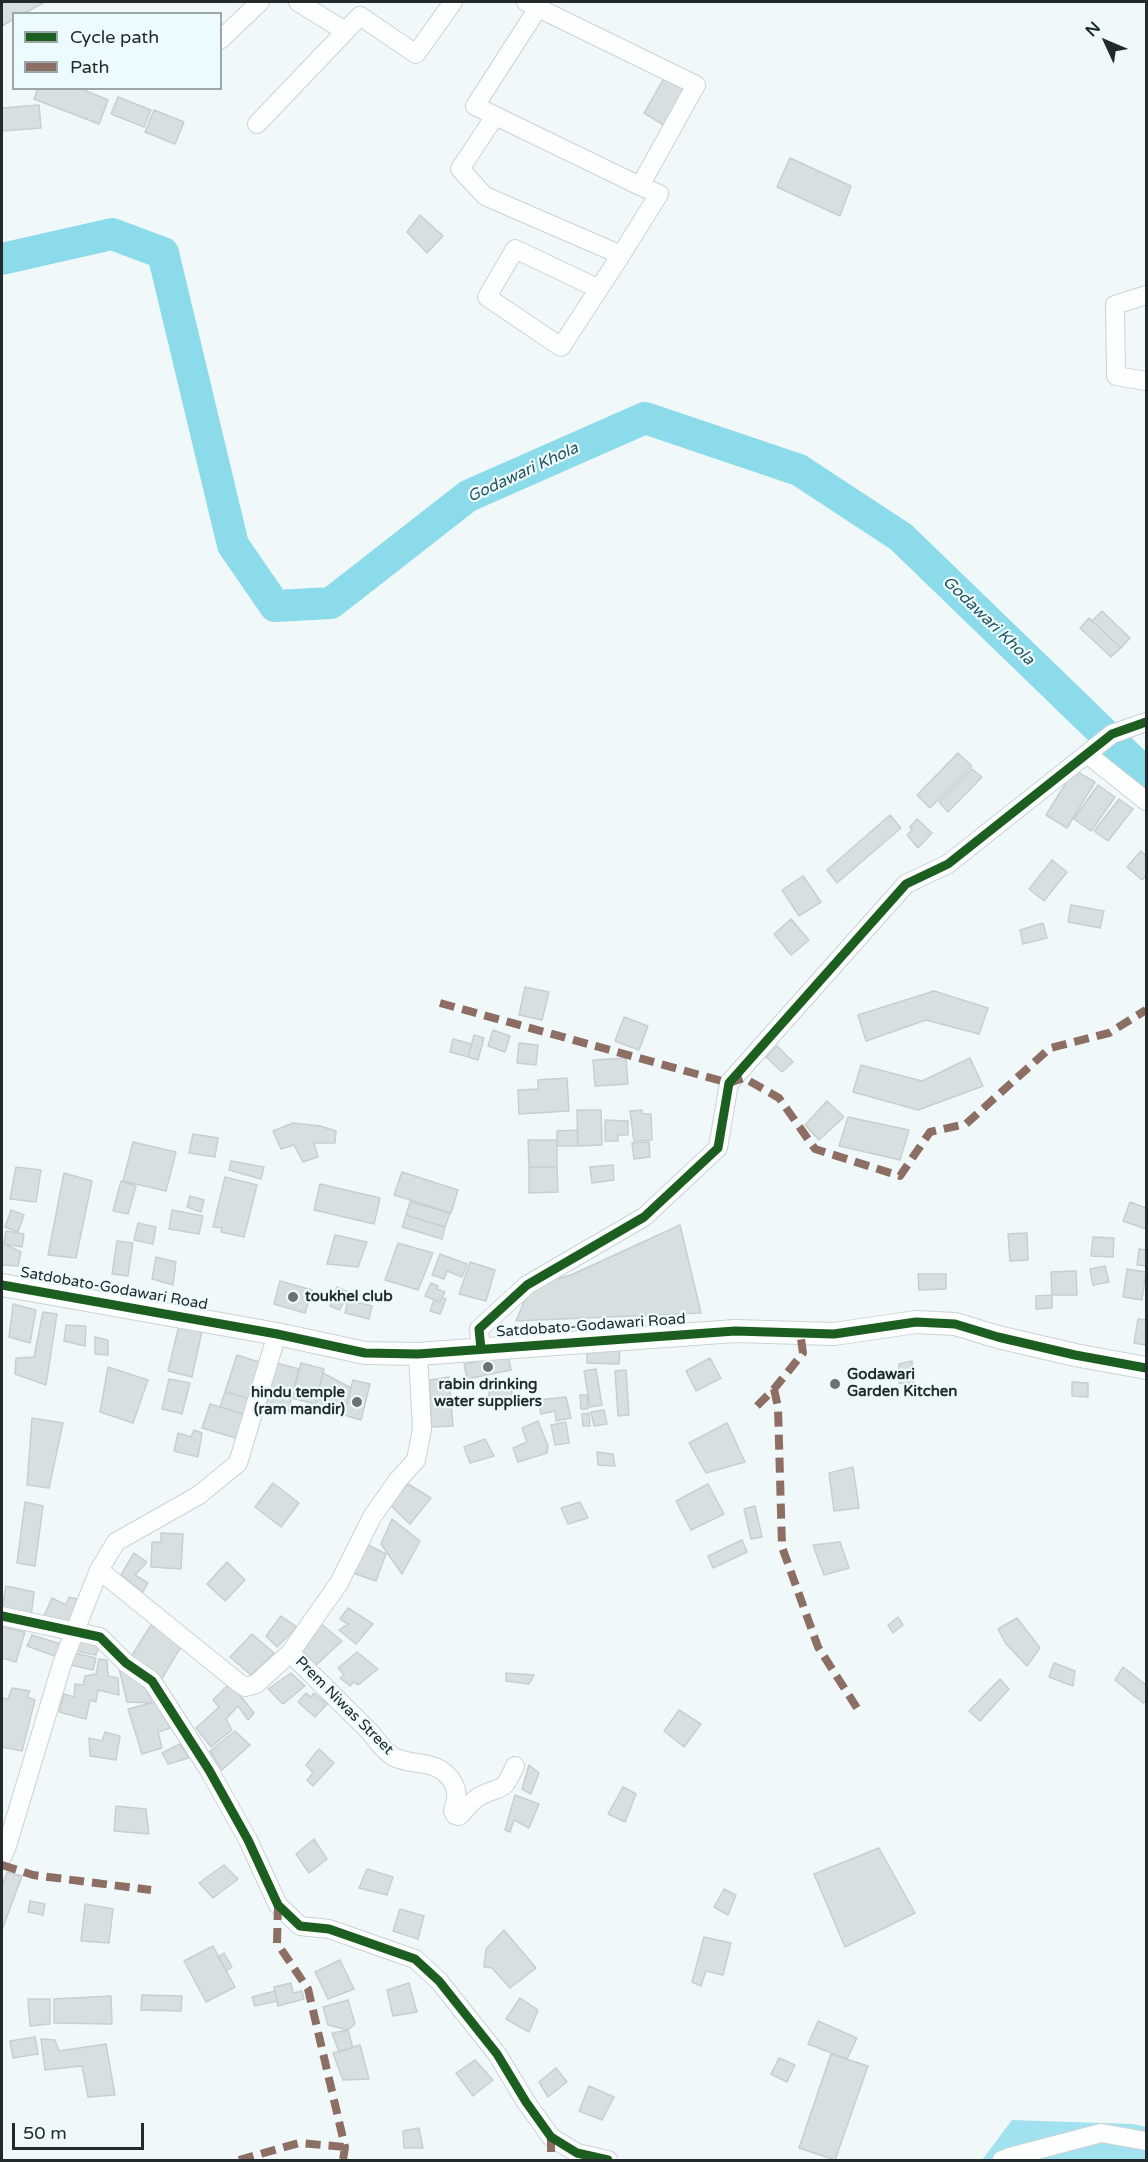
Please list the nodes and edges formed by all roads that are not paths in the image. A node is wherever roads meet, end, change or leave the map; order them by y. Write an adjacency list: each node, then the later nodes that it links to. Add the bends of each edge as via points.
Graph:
1 (260, 2): 6 (street)
2 (298, 2): 5 (street)
3 (453, 2): 5 (street, via 416,54 360,16)
4 (532, 5): 7 (street, via 475,106); 9 (street, via 696,86)
5 (345, 31): 8 (street)
6 (222, 38)
7 (495, 116): 9 (street); 10 (street, via 460,169 466,176 485,196)
8 (257, 124)
9 (640, 186): 10 (street, via 659,195)
10 (621, 255): 11 (street)
11 (600, 289): 11 (street, via 515,249 487,297 561,347)
12 (1146, 295): 13 (street, via 1115,305 1115,317 1116,376)
13 (1146, 381)
14 (1146, 722): 15 (street, via 1112,734)
15 (1087, 754): 16 (street); 19 (street, via 948,864 906,884 729,1083 718,1149 644,1216 527,1285 478,1329)
16 (1146, 801)
17 (2, 1285): 18 (street, Satdobato-Godawari Road)
18 (277, 1334): 20 (street, Satdobato-Godawari Road, via 365,1353); 22 (street, via 238,1463 199,1494 116,1542)
19 (482, 1349): 20 (street, Satdobato-Godawari Road); 21 (street, Satdobato-Godawari Road, via 735,1331 834,1334 916,1322 955,1324)
20 (418, 1354): 25 (street, via 422,1429 416,1460 372,1517 339,1583)
21 (1146, 1368)
22 (99, 1570): 24 (street); 25 (street, via 245,1687 256,1684)
23 (2, 1616): 24 (street)
24 (75, 1633): 27 (street); 29 (street, via 100,1637 126,1663 152,1681 209,1770 278,1905 300,1926 329,1929 415,1959 439,1982 497,2054 551,2137 577,2153)
25 (291, 1653): 26 (street, Prem Niwas Street, via 385,1750 396,1758 437,1767 445,1773 457,1793 455,1815 466,1811 478,1797 502,1789)
26 (515, 1766)
27 (2, 1857)
28 (1146, 2141): 30 (street, via 1101,2133)
29 (608, 2160)
30 (1002, 2160)

